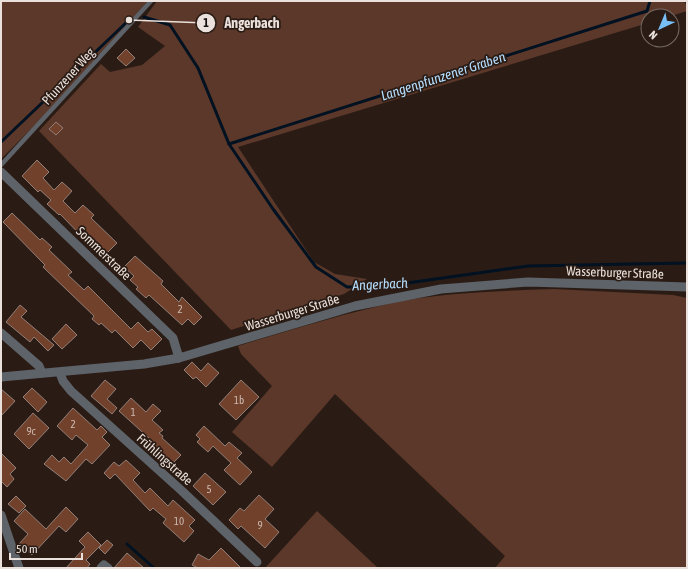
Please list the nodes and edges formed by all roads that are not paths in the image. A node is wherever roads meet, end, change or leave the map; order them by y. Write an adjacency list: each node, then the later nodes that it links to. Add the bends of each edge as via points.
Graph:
1 (151, 1): 2 (lane, Pfunzener Weg)
2 (1, 166)
3 (1, 172): 6 (street, Sommerstraße, via 173,338)
4 (687, 287): 6 (street, Wasserburger Straße, via 528,282 441,290 355,306)
5 (1, 333): 8 (street, via 39,366)
6 (179, 358): 7 (street, Wasserburger Straße)
7 (60, 372): 8 (street, Wasserburger Straße); 12 (street, Frühlingstraße, via 71,391)
8 (42, 373): 9 (street, Wasserburger Straße)
9 (1, 377)
10 (1, 515): 11 (street)
11 (3, 526): 13 (street)
12 (257, 562)
13 (19, 568)
14 (101, 568): 15 (street, via 104,565)
15 (108, 568)

